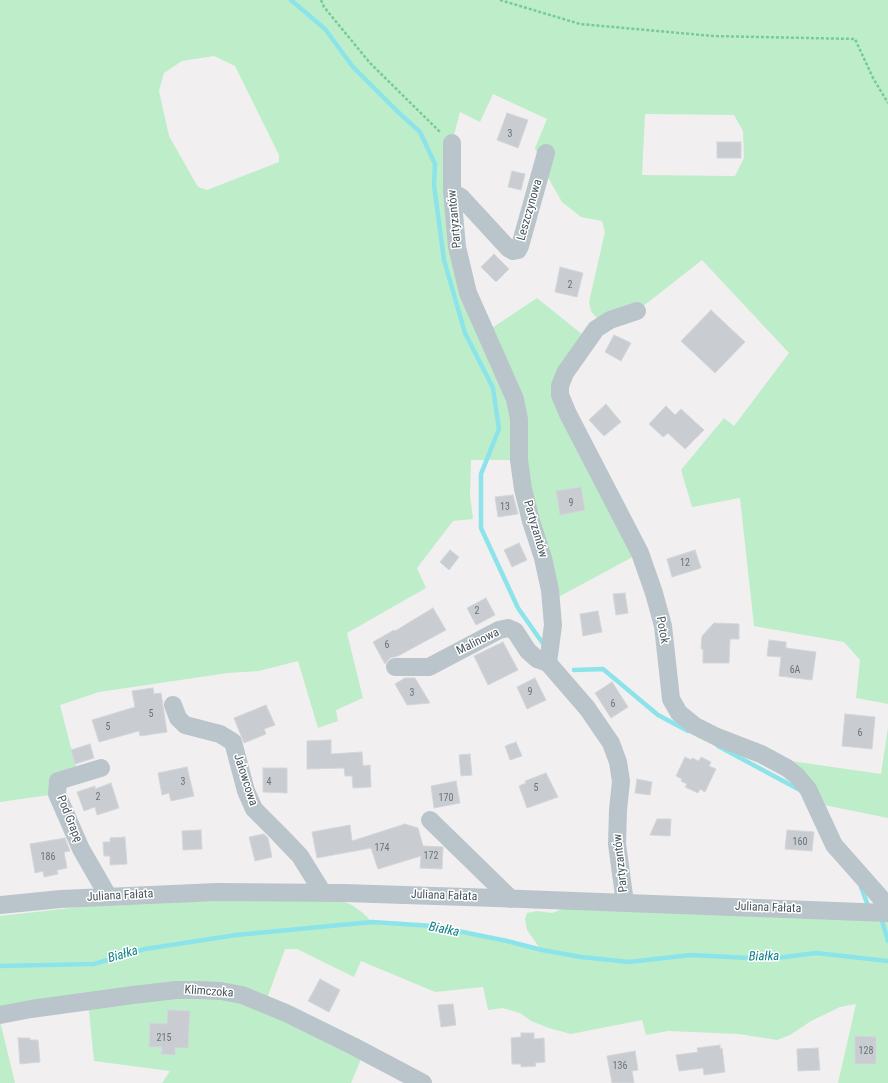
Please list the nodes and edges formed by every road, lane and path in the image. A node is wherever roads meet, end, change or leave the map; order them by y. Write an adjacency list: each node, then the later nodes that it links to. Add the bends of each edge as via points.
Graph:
1 (321, 0): 4 (path, via 370,63)
2 (500, 0): 3 (path, via 580,24 713,36 855,39 873,78)
3 (888, 102)
4 (452, 143): 6 (street, Partyzantów)
5 (546, 153): 6 (street, Leszczynowa, via 518,250 508,248 461,197)
6 (452, 192): 8 (street, Partyzantów, via 457,246 468,293 515,399 520,419 519,460 523,489 544,558 550,590 553,625)
7 (637, 311): 18 (street, Potok, via 610,320 596,329 565,373 560,395 640,553 663,626 671,698 679,713 695,726 761,754 797,776 808,789 834,845)
8 (548, 663): 9 (street, Malinowa, via 537,659 528,651 515,631 508,628 499,630 428,667); 16 (street, Partyzantów, via 587,708 611,743 618,762 621,782 617,844)
9 (395, 667)
10 (173, 704): 13 (street, Jałowcowa, via 178,718 185,725 220,734 233,742 246,791 254,809 300,856)
11 (101, 768): 14 (street, Pod Grapę, via 58,780 57,794 81,849)
12 (430, 820): 15 (street)
13 (323, 893): 14 (street, Juliana Fałata, via 217,892); 15 (street, Juliana Fałata)
14 (108, 896): 17 (street, Juliana Fałata)
15 (512, 898): 16 (street, Juliana Fałata)
16 (625, 903): 19 (street, Juliana Fałata)
17 (0, 905)
18 (888, 906)
19 (888, 913)
20 (0, 1015): 21 (street, Klimczoka, via 176,990 221,991 242,995 286,1013)
21 (422, 1083)

